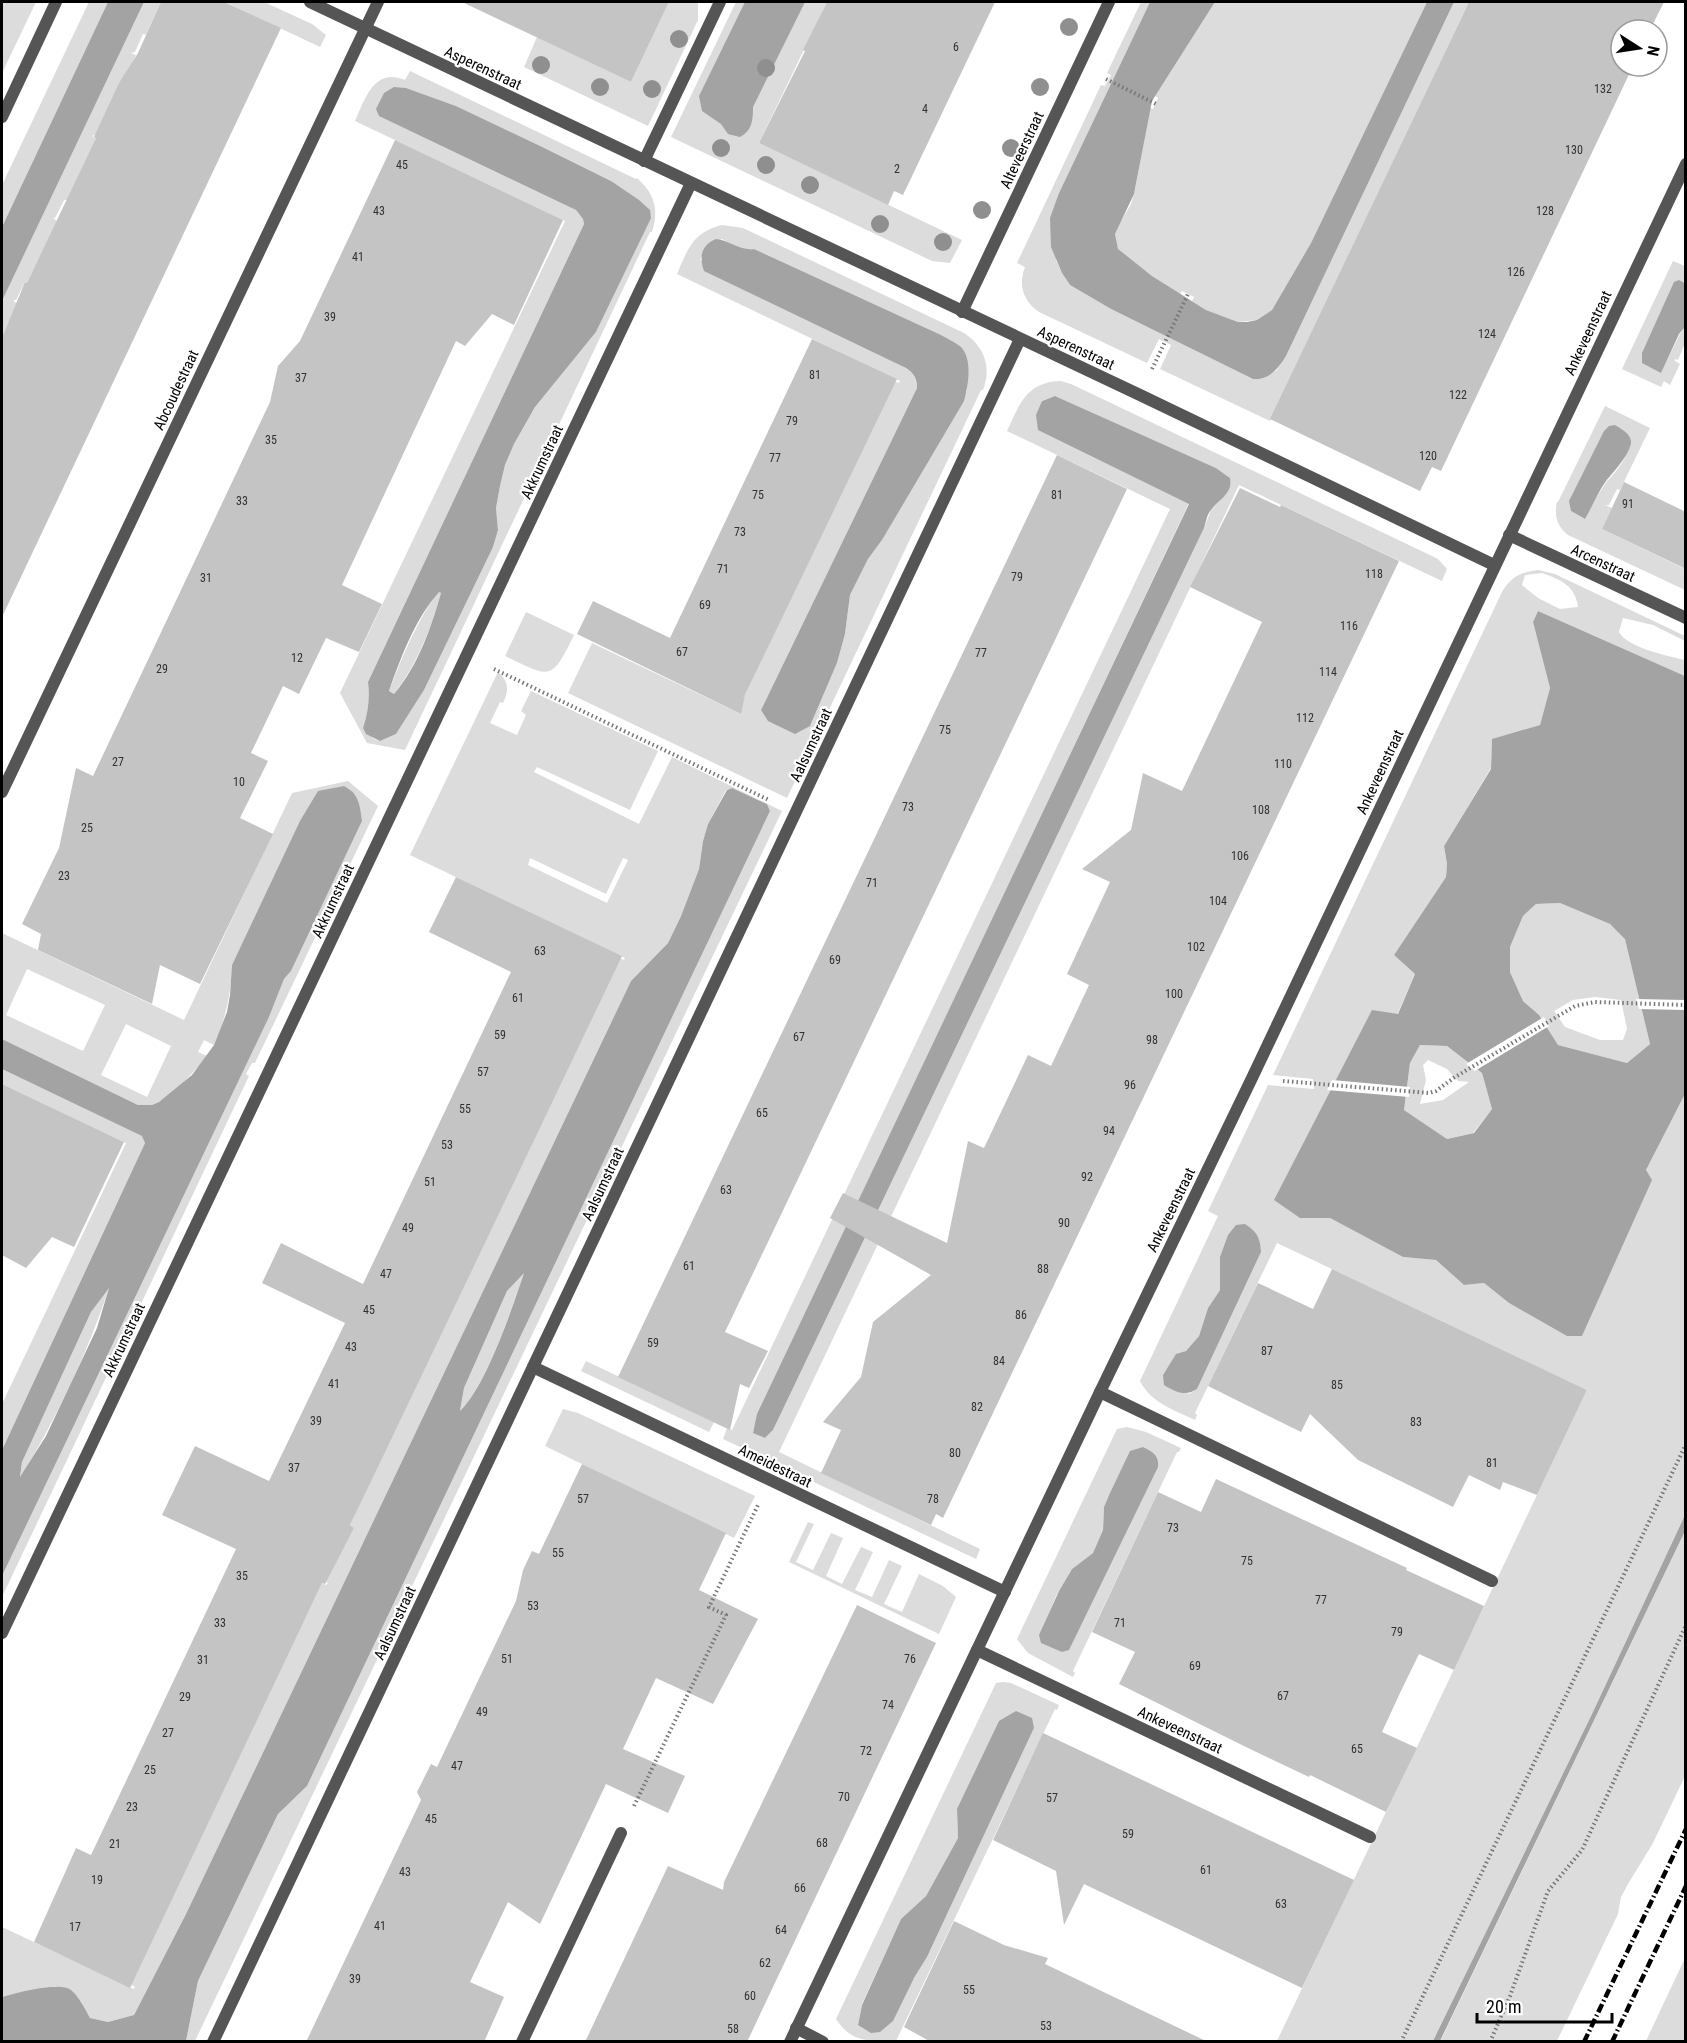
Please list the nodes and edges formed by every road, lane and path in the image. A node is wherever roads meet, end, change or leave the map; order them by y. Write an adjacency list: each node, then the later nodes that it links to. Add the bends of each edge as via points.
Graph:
1 (56, 2): 9 (street)
2 (310, 2): 6 (street, Asperenstraat)
3 (378, 2): 6 (street, Abcoudestraat)
4 (720, 2): 10 (street)
5 (1109, 2): 14 (street, Alteveerstraat)
6 (365, 28): 10 (street, Asperenstraat); 21 (street, Abcoudestraat)
7 (1110, 81): 8 (path)
8 (1156, 104)
9 (2, 117)
10 (644, 161): 12 (street, Asperenstraat)
11 (1686, 164): 17 (street, Ankeveenstraat)
12 (691, 183): 14 (street, Asperenstraat); 20 (street, Akkrumstraat)
13 (1189, 292): 16 (path)
14 (962, 312): 15 (street, Asperenstraat)
15 (1020, 339): 18 (street, Asperenstraat); 22 (street, Aalsumstraat)
16 (1165, 342)
17 (1509, 535): 18 (street, Ankeveenstraat); 19 (street, Arcenstraat)
18 (1494, 565): 26 (street, Ankeveenstraat)
19 (1686, 618)
20 (466, 656): 22 (path); 32 (street, Akkrumstraat)
21 (2, 792)
22 (796, 813): 25 (street, Aalsumstraat)
23 (1686, 1005): 24 (path, via 1583,1003 1556,1015 1436,1091)
24 (1314, 1084)
25 (533, 1367): 28 (street, Ameidestraat); 37 (street, Aalsumstraat)
26 (1100, 1392): 29 (street); 30 (street, Ankeveenstraat)
27 (1686, 1443): 41 (path)
28 (770, 1480): 30 (street, Ameidestraat); 34 (path, via 709,1607 726,1615)
29 (1492, 1581)
30 (1005, 1592): 33 (street, Ankeveenstraat)
31 (1686, 1625): 42 (path, via 1582,1850 1548,1892)
32 (2, 1633)
33 (977, 1650): 35 (street, Ankeveenstraat); 36 (street, Ankeveenstraat)
34 (621, 1833): 38 (street)
35 (1370, 1837)
36 (796, 2028): 39 (street, Ankeveenstraat); 40 (street)
37 (213, 2042)
38 (522, 2042)
39 (790, 2042)
40 (823, 2042)
41 (1401, 2042)
42 (1490, 2042)

